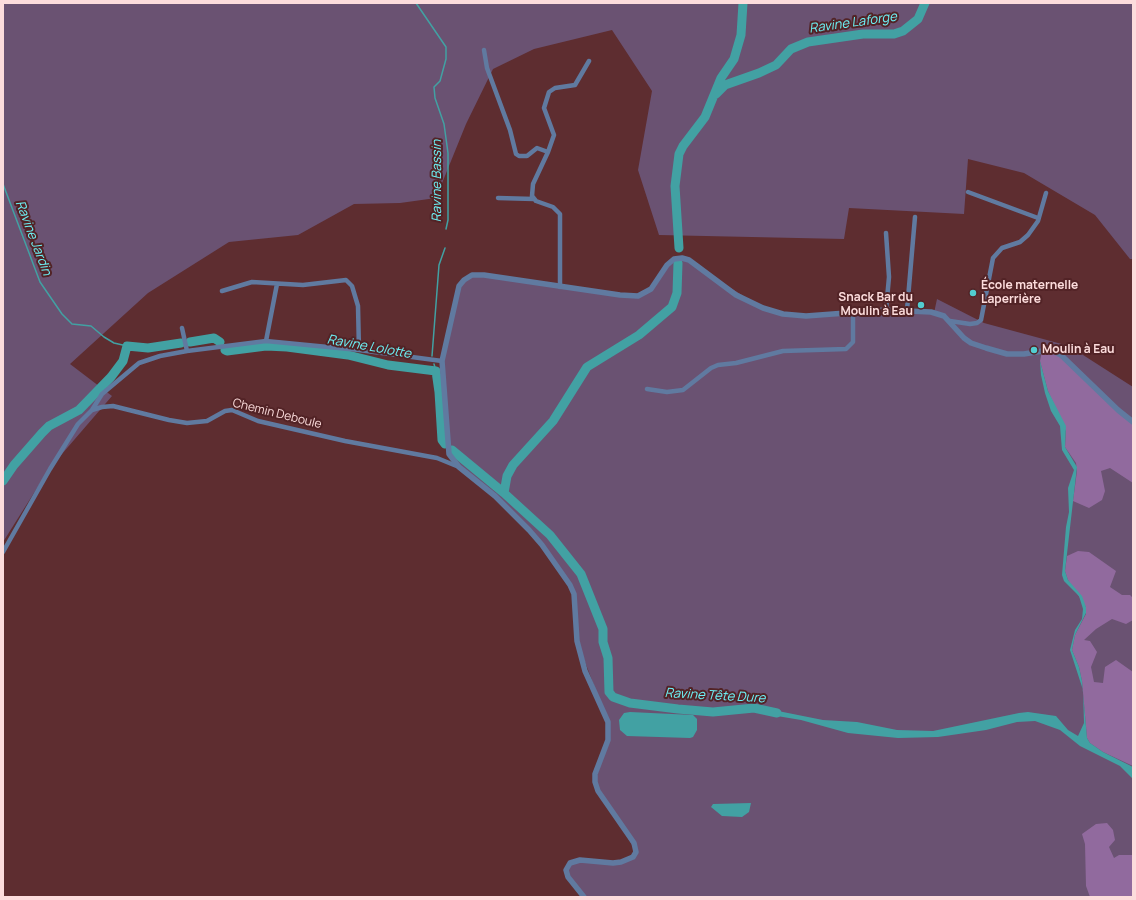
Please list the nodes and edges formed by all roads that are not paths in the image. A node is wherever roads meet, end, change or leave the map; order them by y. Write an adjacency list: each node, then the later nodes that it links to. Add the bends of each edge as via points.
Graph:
1 (484, 50): 3 (street, via 487,68 516,154 526,156 537,148)
2 (589, 61): 3 (street, via 575,85 555,88 548,92 544,108 554,135)
3 (548, 152): 7 (street, via 533,184)
4 (968, 192): 9 (street)
5 (1046, 193): 9 (street)
6 (498, 198): 7 (street)
7 (534, 199): 12 (street, via 553,207 560,214)
8 (916, 217): 15 (street)
9 (1038, 220): 17 (street, via 1020,242 1002,248 993,258 981,320 970,324)
10 (886, 233): 14 (street, via 889,277)
11 (277, 284): 13 (street, via 252,282); 19 (street); 20 (street, via 313,285 346,280 350,282 358,306)
12 (560, 287): 16 (street, via 620,296 638,296 651,289 667,265 674,259 682,258 690,260 736,295 763,308 783,314 806,316); 22 (street, via 484,275 464,280 459,286)
13 (222, 291)
14 (886, 310): 15 (street); 16 (street)
15 (907, 310): 17 (street, via 931,312)
16 (853, 312): 23 (street, via 852,342 846,350 783,351 718,365 683,390 668,392)
17 (950, 321): 25 (street, via 964,338 986,348 1007,354 1047,351 1057,353)
18 (182, 328): 21 (street)
19 (266, 341): 20 (street); 21 (street)
20 (359, 350): 22 (street)
21 (187, 351): 24 (street, via 139,363 102,394)
22 (442, 361): 26 (street, via 448,449 450,457)
23 (647, 388)
24 (92, 410): 26 (street, Chemin Deboule, via 102,406 113,406 169,420 198,423 232,410 258,421 437,458); 27 (street, via 78,424 67,441)
25 (1133, 422)
26 (459, 467): 28 (street, via 509,509 542,545 574,594 577,641 585,671 608,722 608,740 595,774 595,782 598,791 634,843 636,852 633,857 621,862 580,860 570,863 566,870 568,877)
27 (3, 552)
28 (584, 897)

